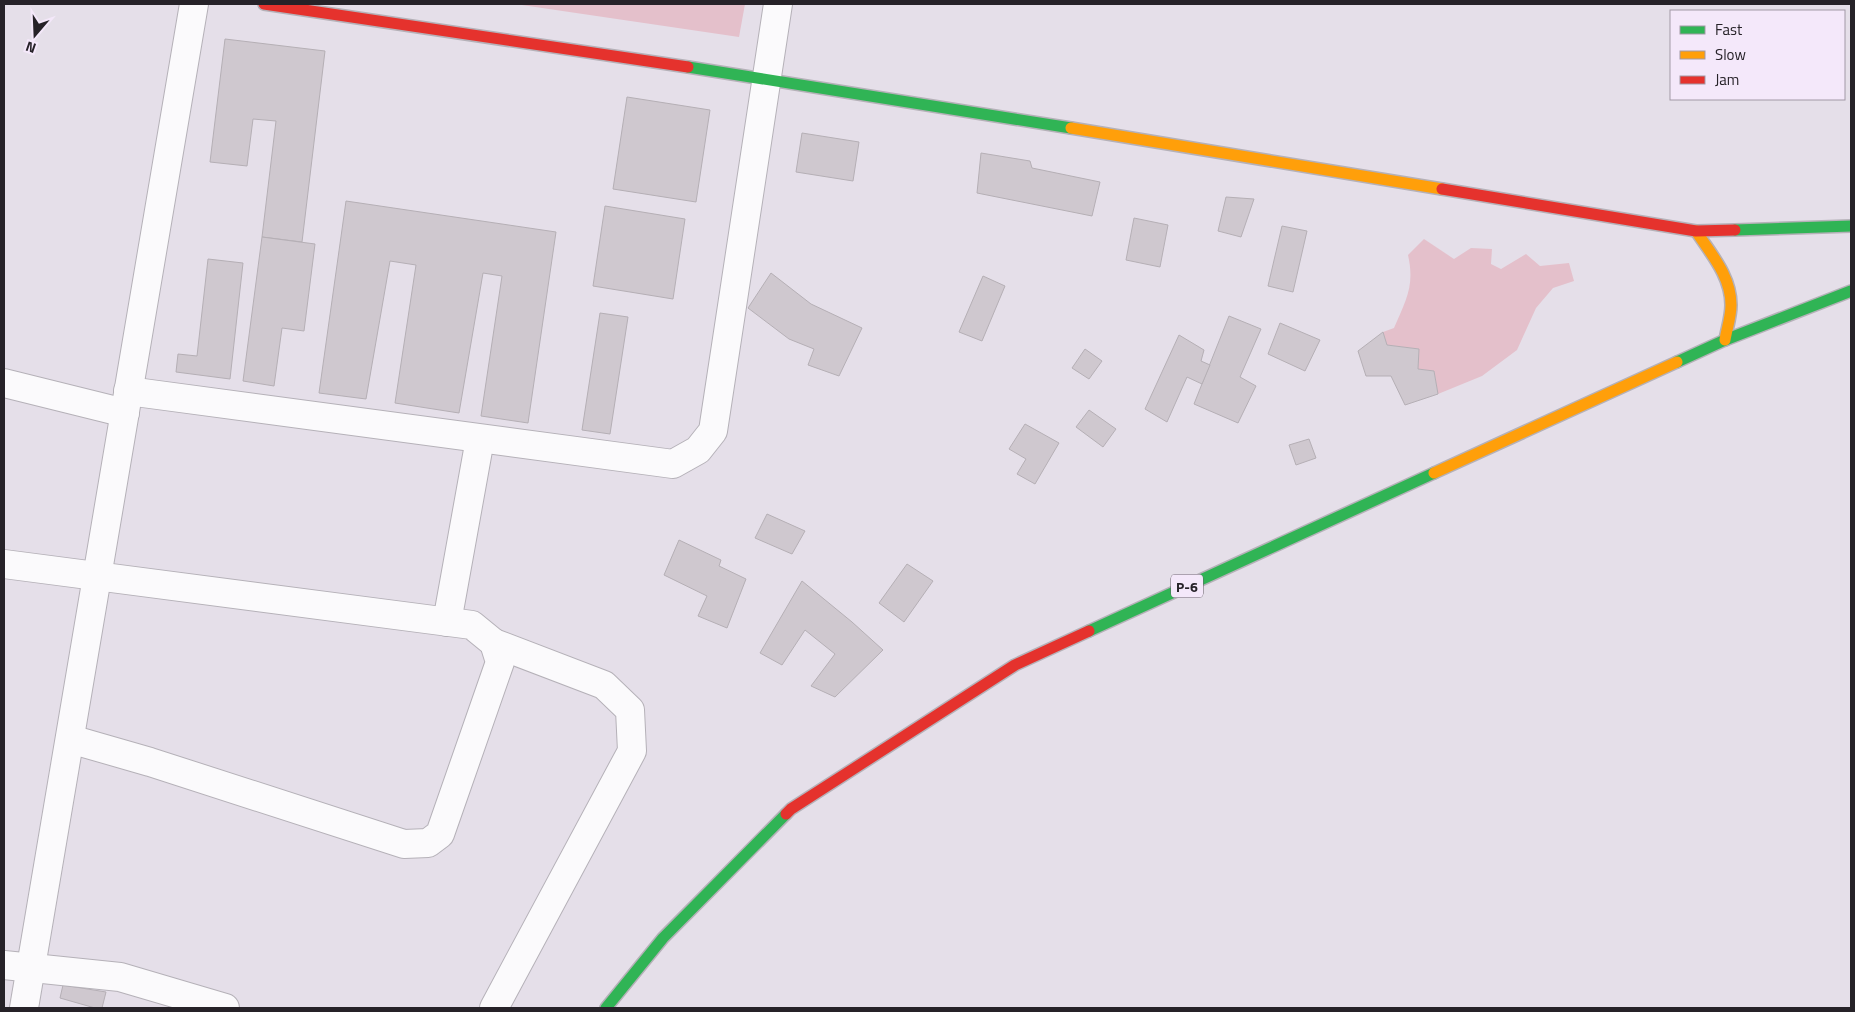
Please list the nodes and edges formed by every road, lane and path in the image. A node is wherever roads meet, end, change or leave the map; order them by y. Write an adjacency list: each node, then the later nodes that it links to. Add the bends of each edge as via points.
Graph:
1 (194, 4): 10 (street)
2 (264, 4): 4 (main road)
3 (778, 4): 4 (street)
4 (766, 78): 6 (main road); 11 (street, via 713,431 698,450 673,464)
5 (1851, 226): 6 (main road)
6 (1696, 231): 8 (main road, via 1723,274 1729,291 1732,304)
7 (1851, 291): 8 (main road, P-6)
8 (1725, 340): 21 (main road, P-6, via 1015,665 791,809 663,938)
9 (4, 383): 10 (street)
10 (126, 402): 11 (street); 13 (street)
11 (480, 438): 14 (street)
12 (4, 564): 13 (street)
13 (97, 576): 14 (street); 16 (street)
14 (447, 622): 15 (street, via 472,625)
15 (494, 644): 16 (street, via 500,662 440,834 428,843 404,844); 20 (street, via 604,685 630,710 632,751)
16 (70, 739): 17 (street)
17 (17, 966): 18 (street); 19 (street, via 120,977)
18 (24, 1008)
19 (224, 1008)
20 (494, 1008)
21 (606, 1008)

